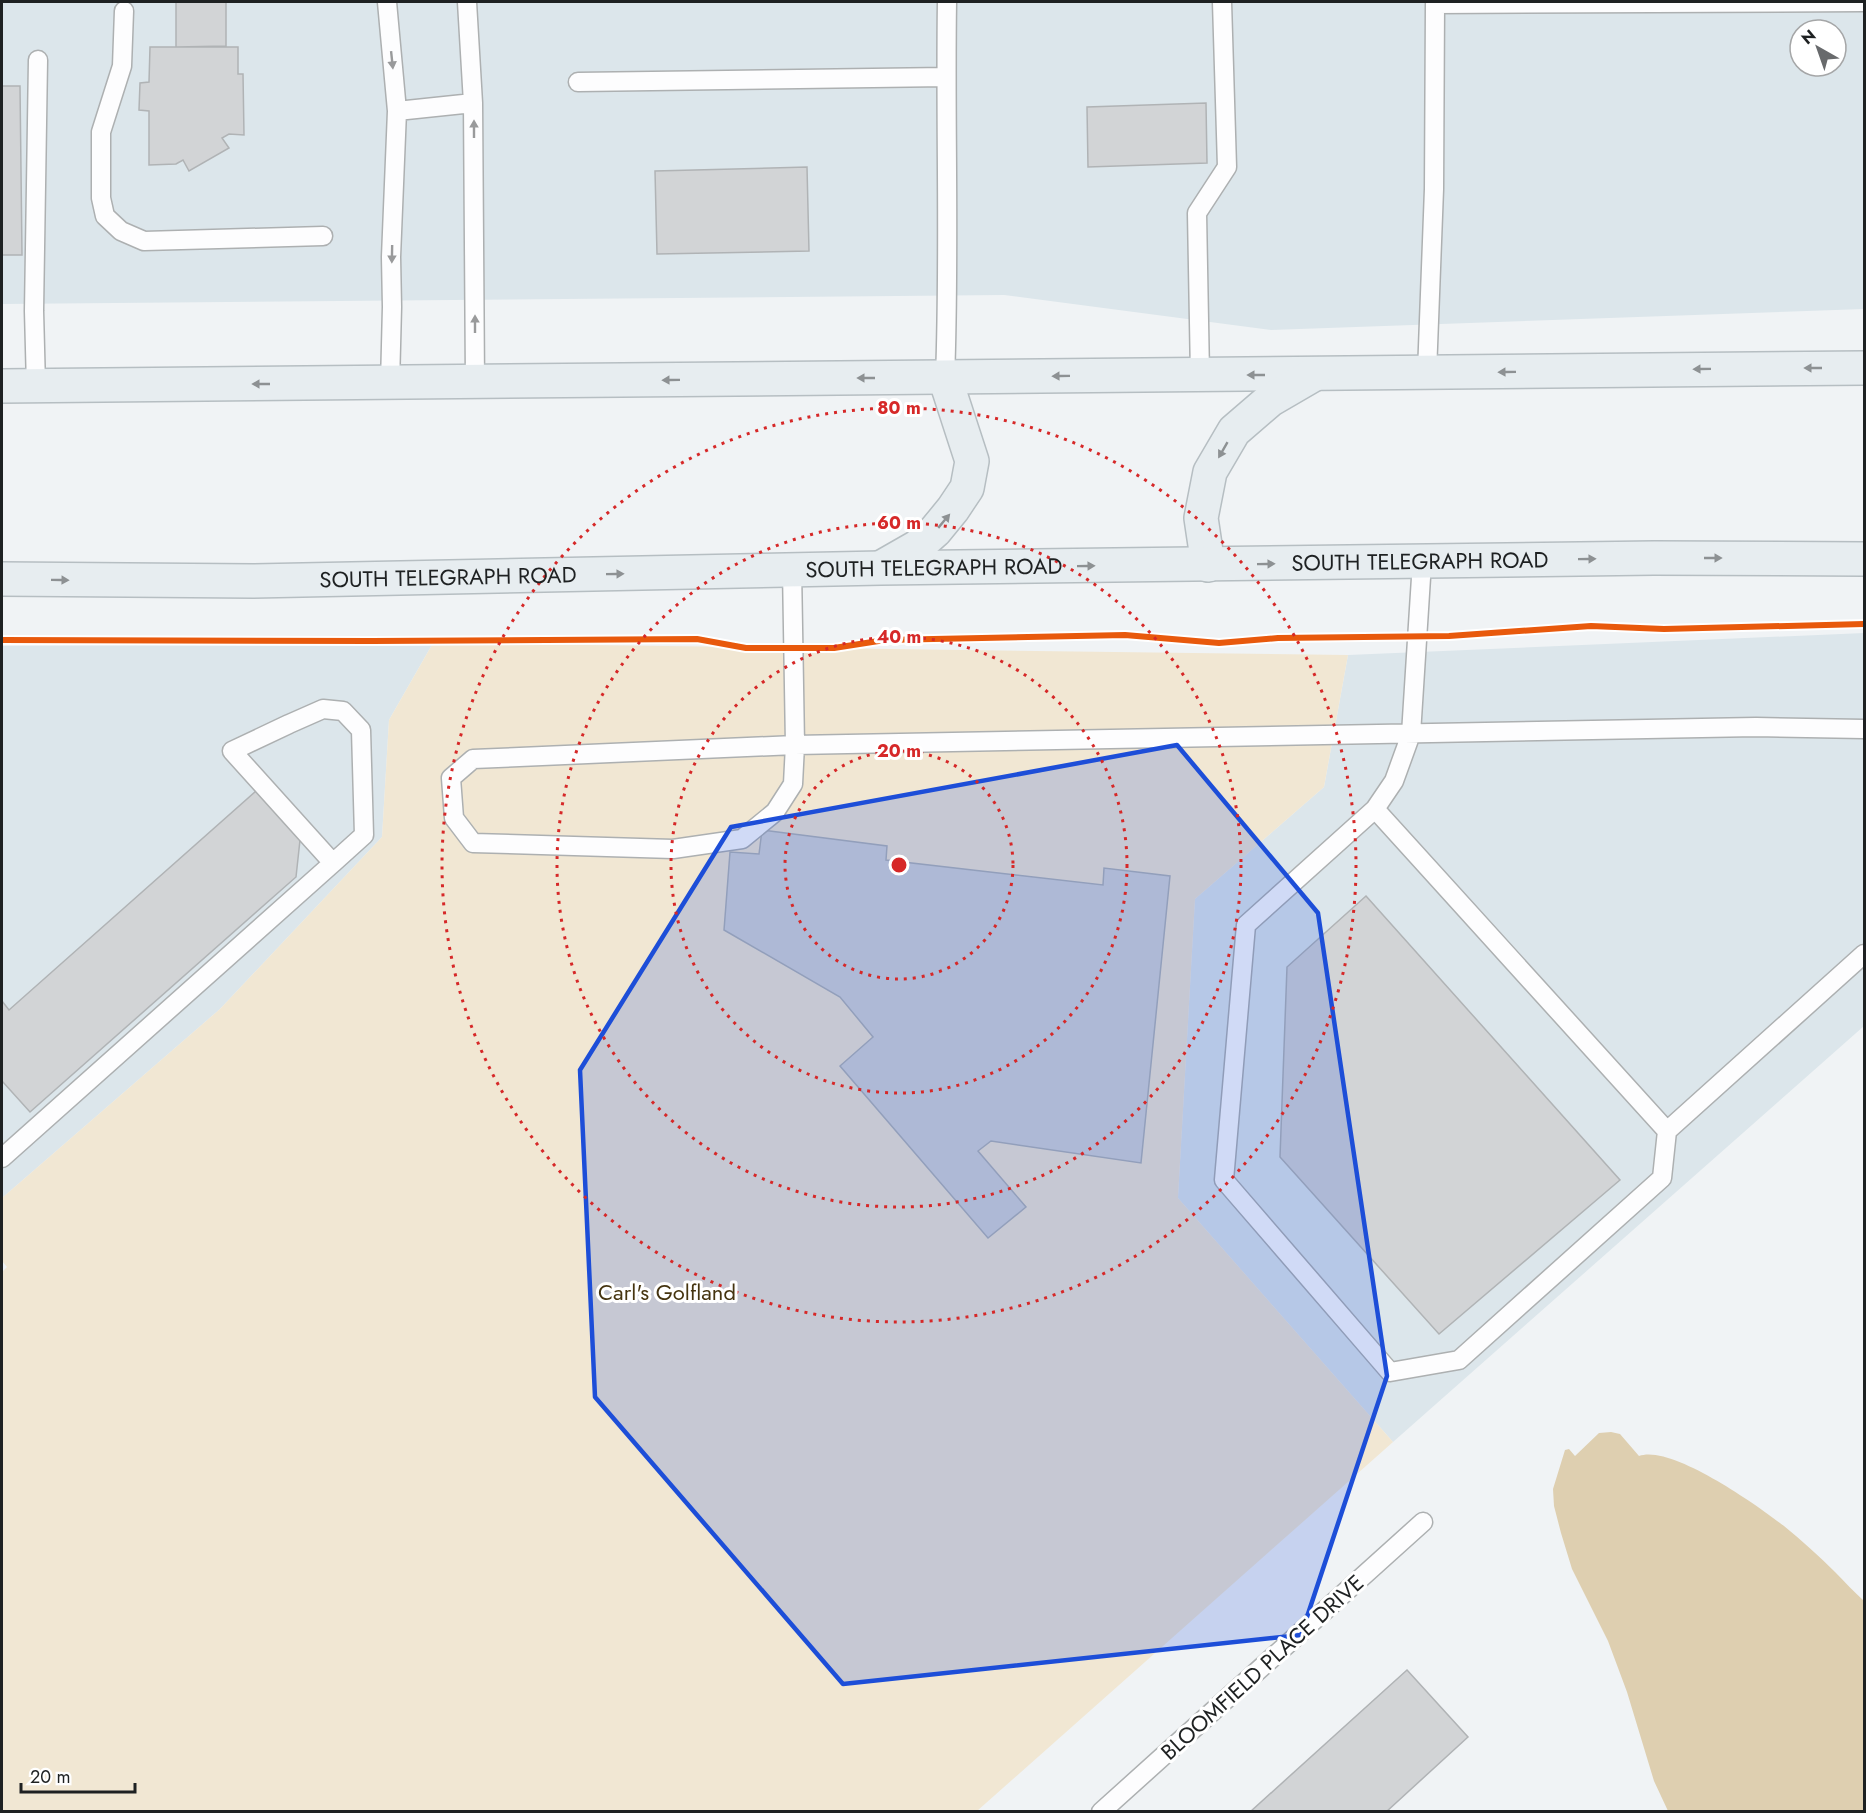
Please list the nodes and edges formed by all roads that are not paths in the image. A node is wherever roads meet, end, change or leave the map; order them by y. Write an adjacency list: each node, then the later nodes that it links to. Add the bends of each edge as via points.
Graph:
1 (387, 2): 11 (lane, one-way to 11)
2 (467, 2): 10 (lane)
3 (947, 2): 8 (lane)
4 (1222, 2): 16 (lane, via 1227,167 1197,213)
5 (1864, 2): 14 (lane, via 1435,4 1434,189)
6 (124, 11): 12 (lane, via 122,66 101,132 101,198 105,216 121,231 144,241)
7 (38, 60): 21 (lane)
8 (945, 77): 9 (lane); 17 (lane)
9 (578, 82)
10 (473, 103): 11 (lane); 18 (lane, one-way to 10)
11 (397, 111): 19 (lane, one-way to 19)
12 (323, 236)
13 (1864, 368): 14 (highway, one-way to 14)
14 (1426, 373): 15 (highway)
15 (1315, 374): 16 (highway, one-way to 16); 24 (highway, one-way to 24, via 1270,400 1234,431 1210,471 1201,518)
16 (1200, 375): 17 (highway, one-way to 17)
17 (945, 378): 18 (highway, one-way to 18); 25 (highway, one-way to 17, via 917,547 935,531 967,488 972,461)
18 (475, 383): 19 (highway)
19 (390, 384): 21 (highway, one-way to 21)
20 (2, 386): 21 (highway)
21 (36, 386)
22 (1864, 559): 23 (highway, SOUTH TELEGRAPH ROAD, one-way to 22)
23 (1422, 562): 24 (highway, SOUTH TELEGRAPH ROAD, one-way to 23); 29 (lane)
24 (1208, 565): 25 (highway, SOUTH TELEGRAPH ROAD, one-way to 24)
25 (881, 568): 26 (highway, SOUTH TELEGRAPH ROAD)
26 (792, 569): 27 (highway, SOUTH TELEGRAPH ROAD, one-way to 26, via 253,581); 30 (lane)
27 (2, 579)
28 (1864, 729): 29 (lane, via 1756,727)
29 (1411, 734): 30 (lane); 31 (lane, via 1394,781)
30 (795, 745): 30 (lane, via 793,784 775,812 742,839 673,849 472,843 454,818 451,778 473,759)
31 (1375, 809): 34 (lane); 34 (lane, via 1246,925 1224,1180 1390,1372 1459,1360 1662,1178)
32 (333, 863): 32 (lane, via 232,751 324,709 343,711 361,730 364,835); 35 (lane)
33 (1864, 954): 34 (lane)
34 (1667, 1131)
35 (2, 1158)
36 (1424, 1522): 37 (lane, BLOOMFIELD PLACE DRIVE)
37 (1101, 1812)

